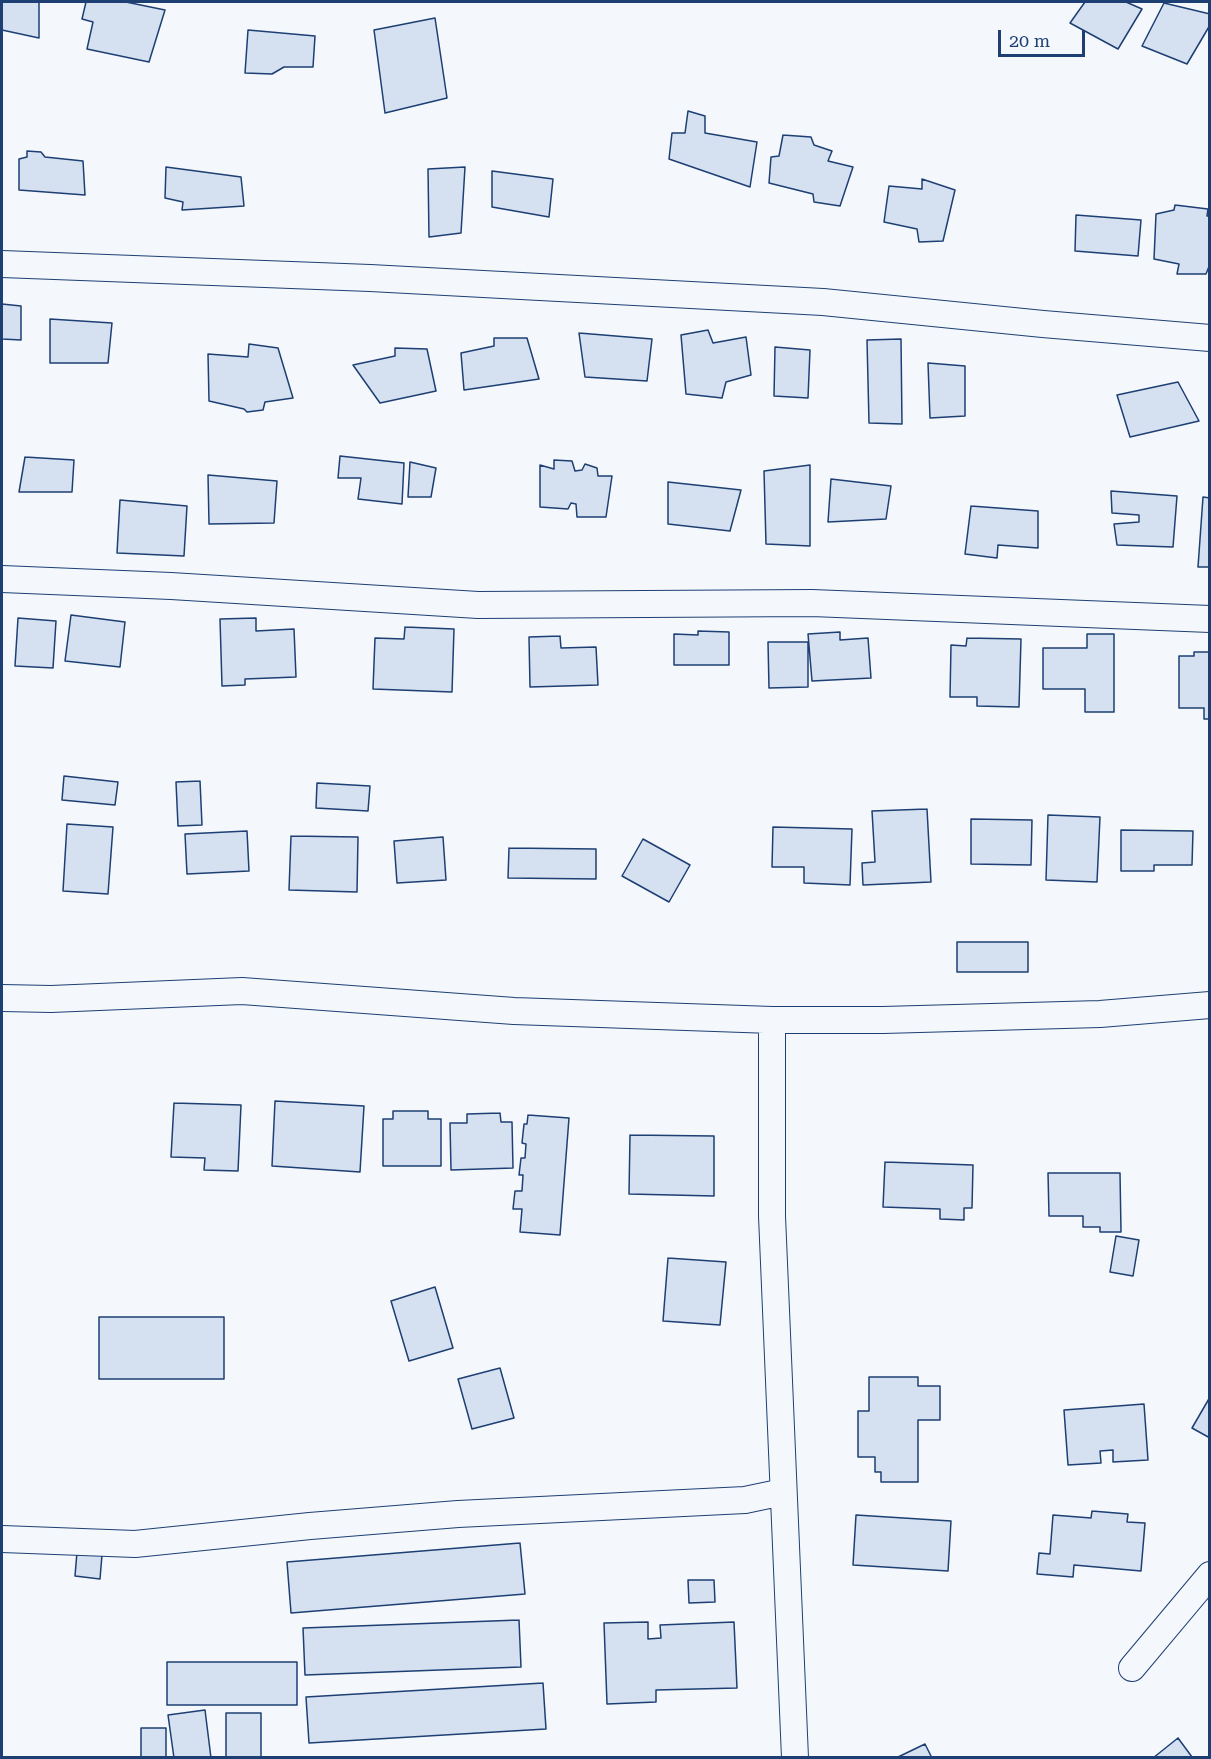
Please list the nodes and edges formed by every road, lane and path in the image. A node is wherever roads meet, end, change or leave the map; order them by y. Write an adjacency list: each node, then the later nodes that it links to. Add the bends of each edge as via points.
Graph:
1 (2, 264): 2 (street, via 811,301)
2 (1209, 338)
3 (2, 579): 4 (street, via 171,585 478,605 812,603)
4 (1209, 619)
5 (2, 998): 7 (street, via 242,991 514,1011)
6 (1209, 1005): 7 (street, via 1089,1014)
7 (772, 1020): 8 (street, via 772,1216)
8 (783, 1492): 9 (street, via 745,1500 458,1514 135,1544); 12 (street)
9 (2, 1539)
10 (1209, 1575): 11 (street)
11 (1132, 1668)
12 (795, 1758)

